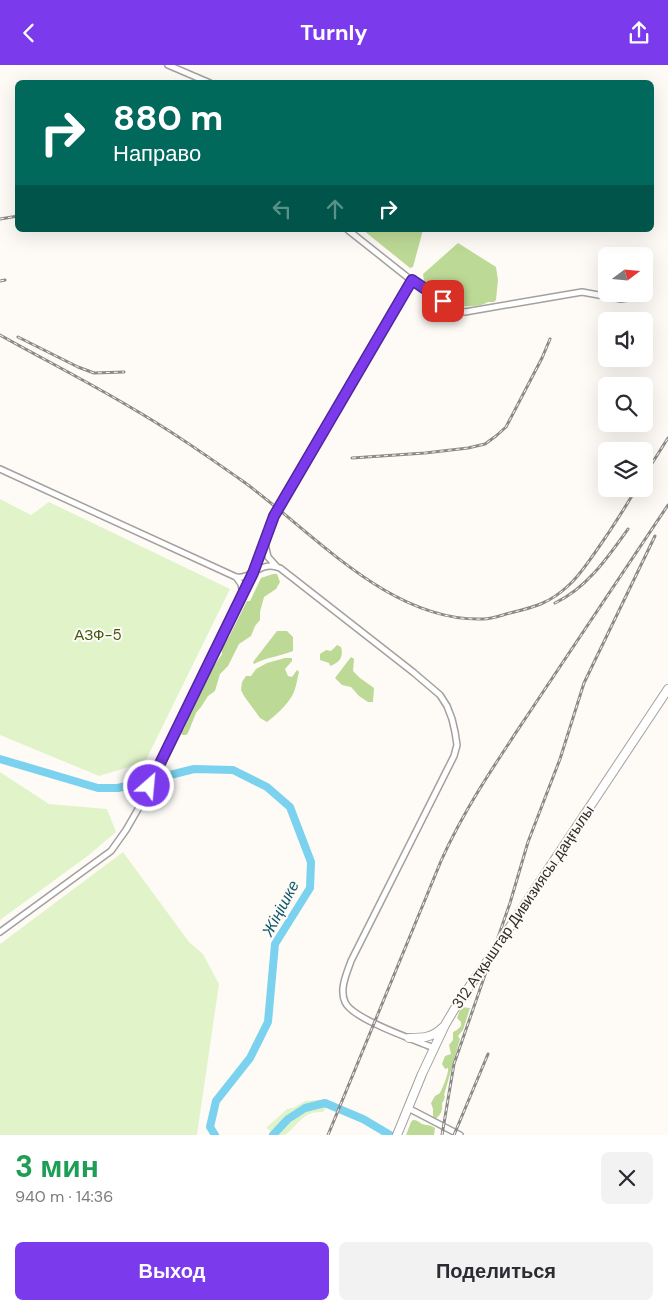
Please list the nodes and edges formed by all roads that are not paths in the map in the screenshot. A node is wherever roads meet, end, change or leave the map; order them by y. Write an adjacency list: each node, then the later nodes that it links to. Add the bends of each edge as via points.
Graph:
1 (168, 65): 2 (street)
2 (203, 80)
3 (351, 232): 4 (street)
4 (412, 280): 5 (street, via 465,312 582,292); 7 (street, via 274,516)
5 (598, 295)
6 (0, 469): 10 (street)
7 (265, 543): 8 (street, via 268,557); 9 (street)
8 (280, 569): 9 (street, via 268,565); 15 (street, via 440,695 452,719 457,745 454,756 351,961 343,986 348,1007 374,1024)
9 (253, 573): 10 (street); 11 (street)
10 (236, 577): 11 (street)
11 (243, 595): 13 (street, via 140,804 111,851)
12 (668, 689): 14 (highway, 312 Атқыштар Дивизиясы даңғылы)
13 (0, 932)
14 (445, 1025): 15 (highway, via 426,1038); 16 (highway, 312 Атқыштар Дивизиясы даңғылы)
15 (409, 1038): 16 (street)
16 (434, 1048): 17 (highway, 312 Атқыштар Дивизиясы даңғылы)
17 (408, 1108): 18 (highway, 312 Атқыштар Дивизиясы даңғылы); 19 (street)
18 (397, 1135)
19 (460, 1135)

